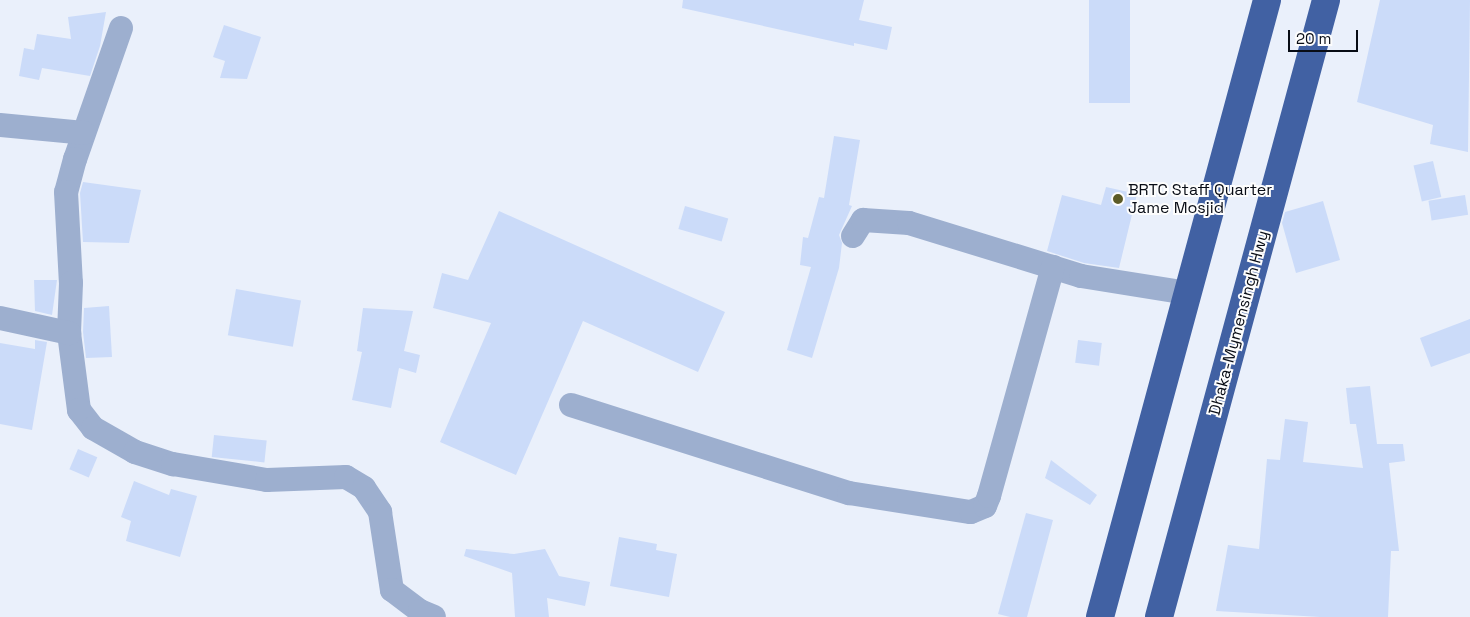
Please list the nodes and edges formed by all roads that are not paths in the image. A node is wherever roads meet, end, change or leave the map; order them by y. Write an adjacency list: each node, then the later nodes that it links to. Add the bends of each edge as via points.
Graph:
1 (1267, 0): 8 (highway)
2 (1326, 0): 14 (highway, Dhaka-Mymensingh Hwy)
3 (121, 28): 5 (street)
4 (0, 124): 5 (street)
5 (84, 133): 10 (street, via 66,192 71,283)
6 (853, 236): 7 (street, via 863,220 909,223)
7 (1054, 267): 8 (street, via 1081,276); 11 (street, via 989,496 985,506 971,512 849,493)
8 (1187, 292): 13 (highway)
9 (0, 318): 10 (street)
10 (69, 333): 12 (street, via 79,410 93,428 135,452 173,464 267,480 346,477 364,488 380,512 392,590 420,611)
11 (571, 405)
12 (434, 617)
13 (1100, 617)
14 (1159, 617)

